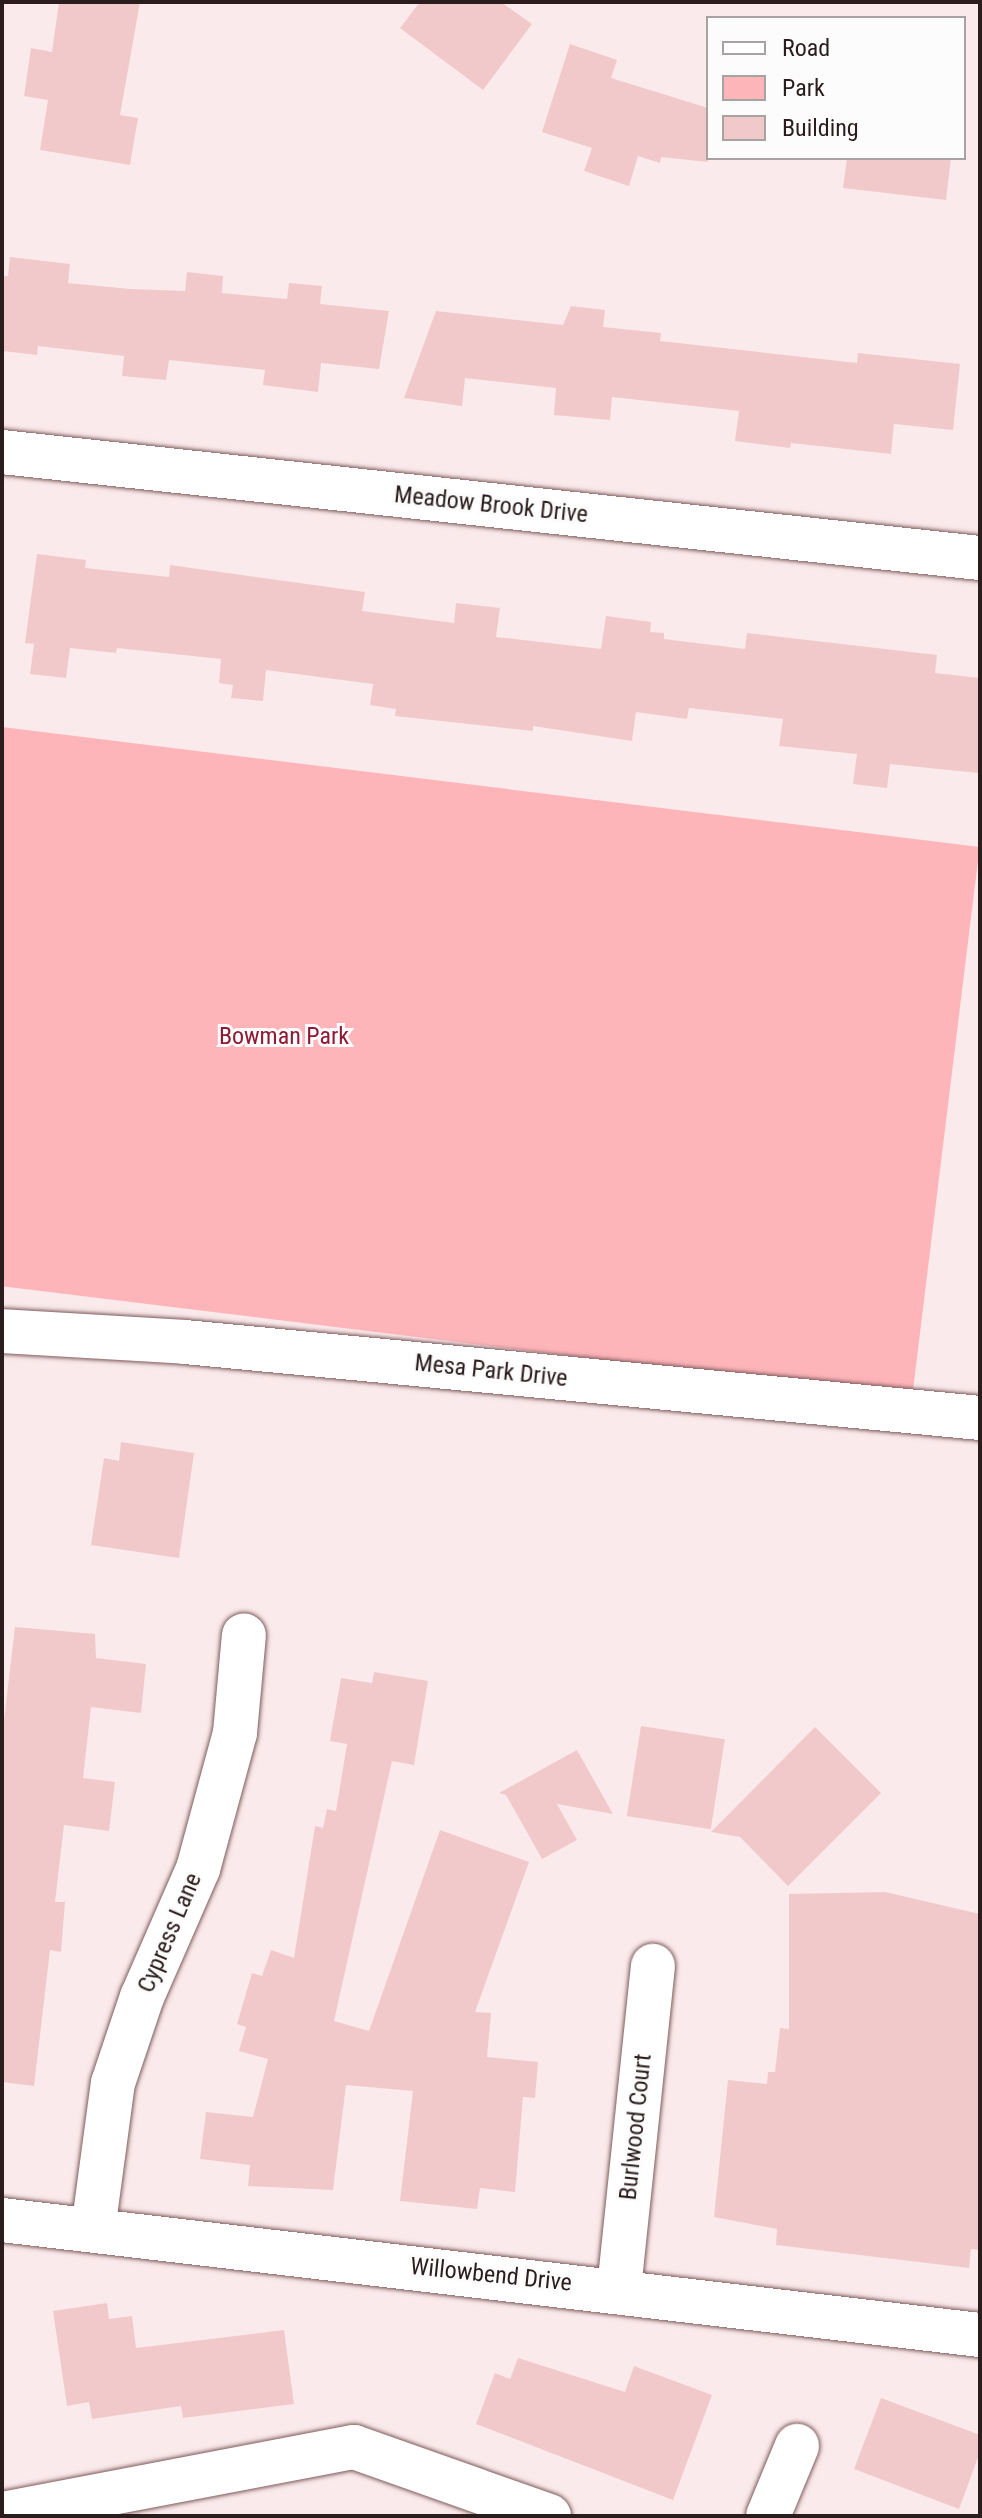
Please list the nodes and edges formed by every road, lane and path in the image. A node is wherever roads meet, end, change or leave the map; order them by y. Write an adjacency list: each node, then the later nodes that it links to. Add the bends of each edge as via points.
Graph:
1 (2, 452): 2 (street, Meadow Brook Drive)
2 (980, 558)
3 (2, 1331): 4 (street, Mesa Park Drive, via 201,1343)
4 (980, 1418)
5 (244, 1635): 8 (street, Cypress Lane, via 235,1733 198,1869 142,1997 113,2083)
6 (653, 1966): 9 (street, Burlwood Court)
7 (2, 2220): 8 (street, Willowbend Drive)
8 (93, 2230): 9 (street, Willowbend Drive)
9 (619, 2289): 10 (street, Willowbend Drive)
10 (980, 2335)
11 (797, 2446): 14 (street)
12 (2, 2514): 13 (street, via 354,2447)
13 (549, 2516)
14 (768, 2516)

